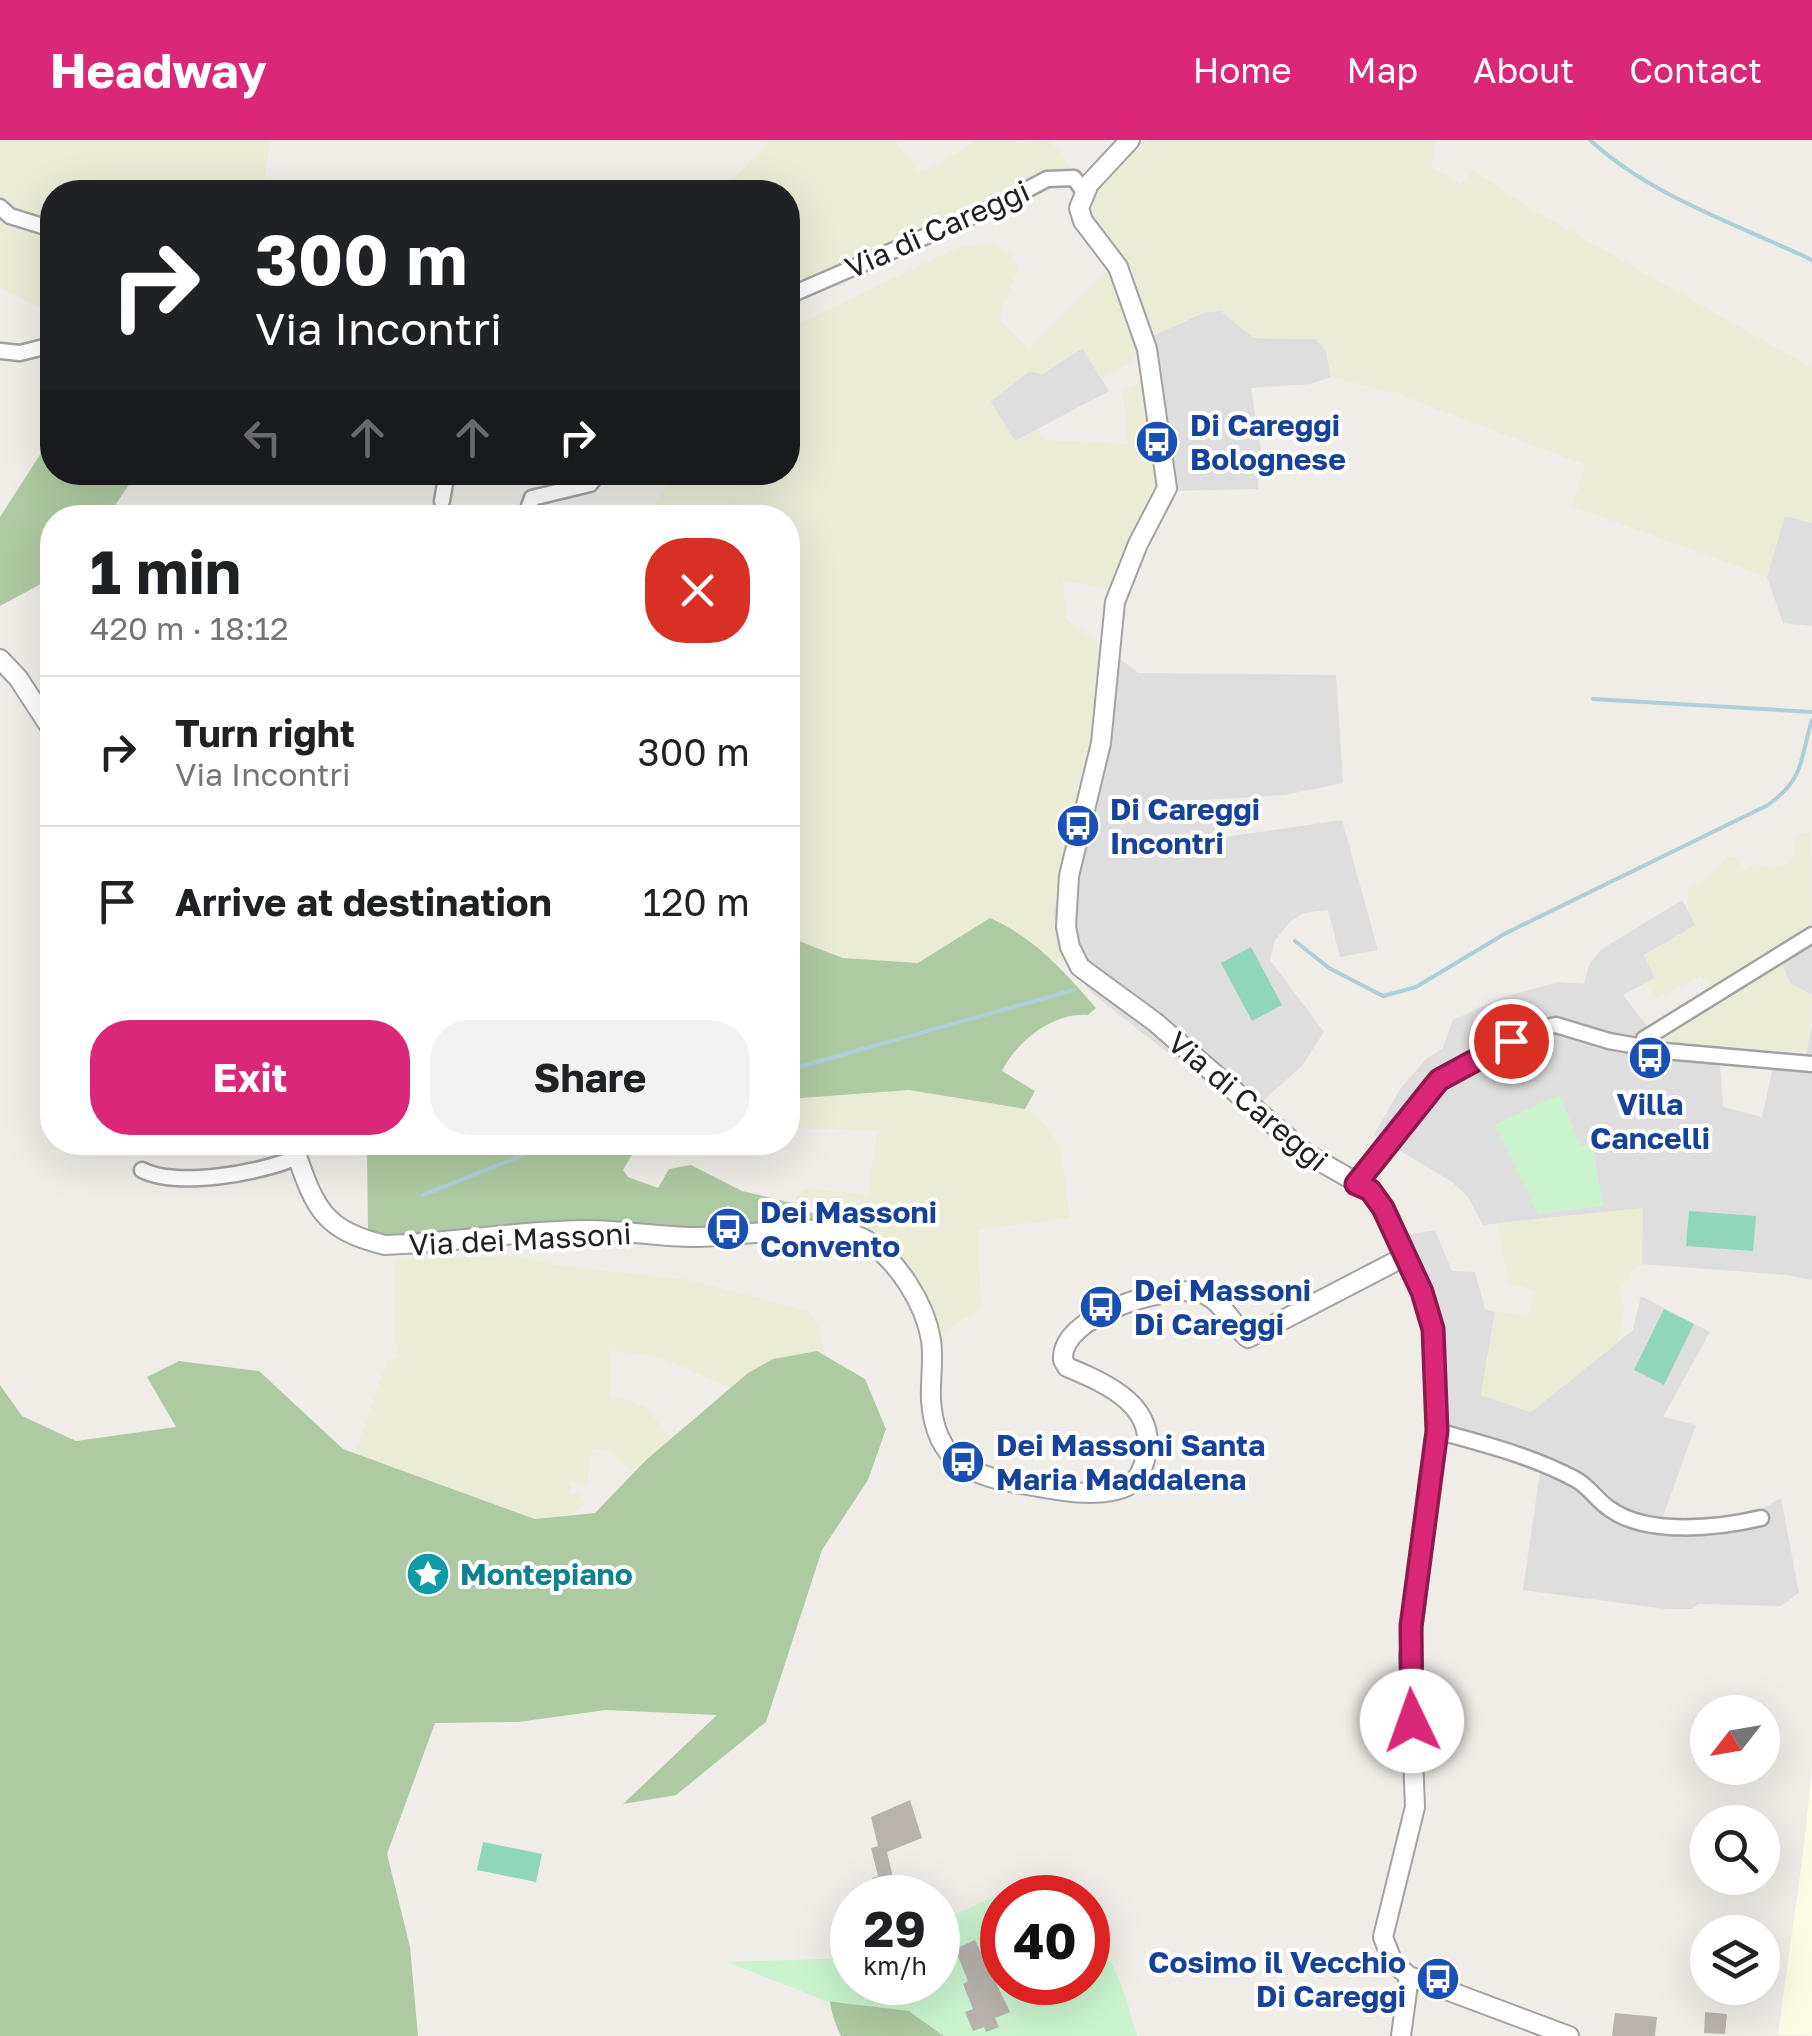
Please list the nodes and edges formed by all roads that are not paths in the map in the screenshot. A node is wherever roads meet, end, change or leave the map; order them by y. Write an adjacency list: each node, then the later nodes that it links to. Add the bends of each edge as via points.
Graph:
1 (1130, 140): 2 (street)
2 (1084, 192): 5 (street, Via di Careggi, via 1074,178 1047,179); 20 (street, Via di Careggi, via 1083,221 1118,267 1147,349 1167,488 1115,602 1098,757 1066,890 1070,947 1080,966 1306,1154)
3 (0, 207): 4 (street)
4 (40, 226)
5 (800, 291)
6 (40, 348): 7 (street)
7 (0, 351)
8 (445, 485): 10 (street)
9 (586, 485): 11 (street, via 532,498)
10 (442, 501)
11 (530, 505)
12 (0, 658): 13 (street)
13 (40, 712)
14 (1812, 935): 15 (street, via 1644,1039)
15 (1643, 1046): 16 (street); 20 (street, via 1556,1025 1536,1029 1439,1080)
16 (1812, 1064)
17 (283, 1155): 19 (street, via 240,1174 156,1178)
18 (296, 1155): 21 (street, Via dei Massoni, via 331,1224 385,1245 590,1230 695,1237 834,1232 863,1238 885,1255 920,1308 931,1340 934,1426 949,1455 992,1478 1062,1491 1098,1494 1129,1487 1146,1454 1149,1432 1133,1404 1062,1360 1064,1346 1095,1314 1196,1291 1248,1338)
19 (142, 1170)
20 (1356, 1184): 21 (street, Via di Careggi, via 1383,1208)
21 (1404, 1257): 22 (street, Via di Careggi, via 1433,1329)
22 (1437, 1431): 23 (street, via 1514,1452 1579,1480 1610,1510 1643,1523); 24 (street, Via di Careggi, via 1409,1656 1416,1807 1383,1936 1393,1963)
23 (1761, 1518)
24 (1409, 1976): 25 (street); 26 (street)
25 (1401, 2036)
26 (1569, 2036)

